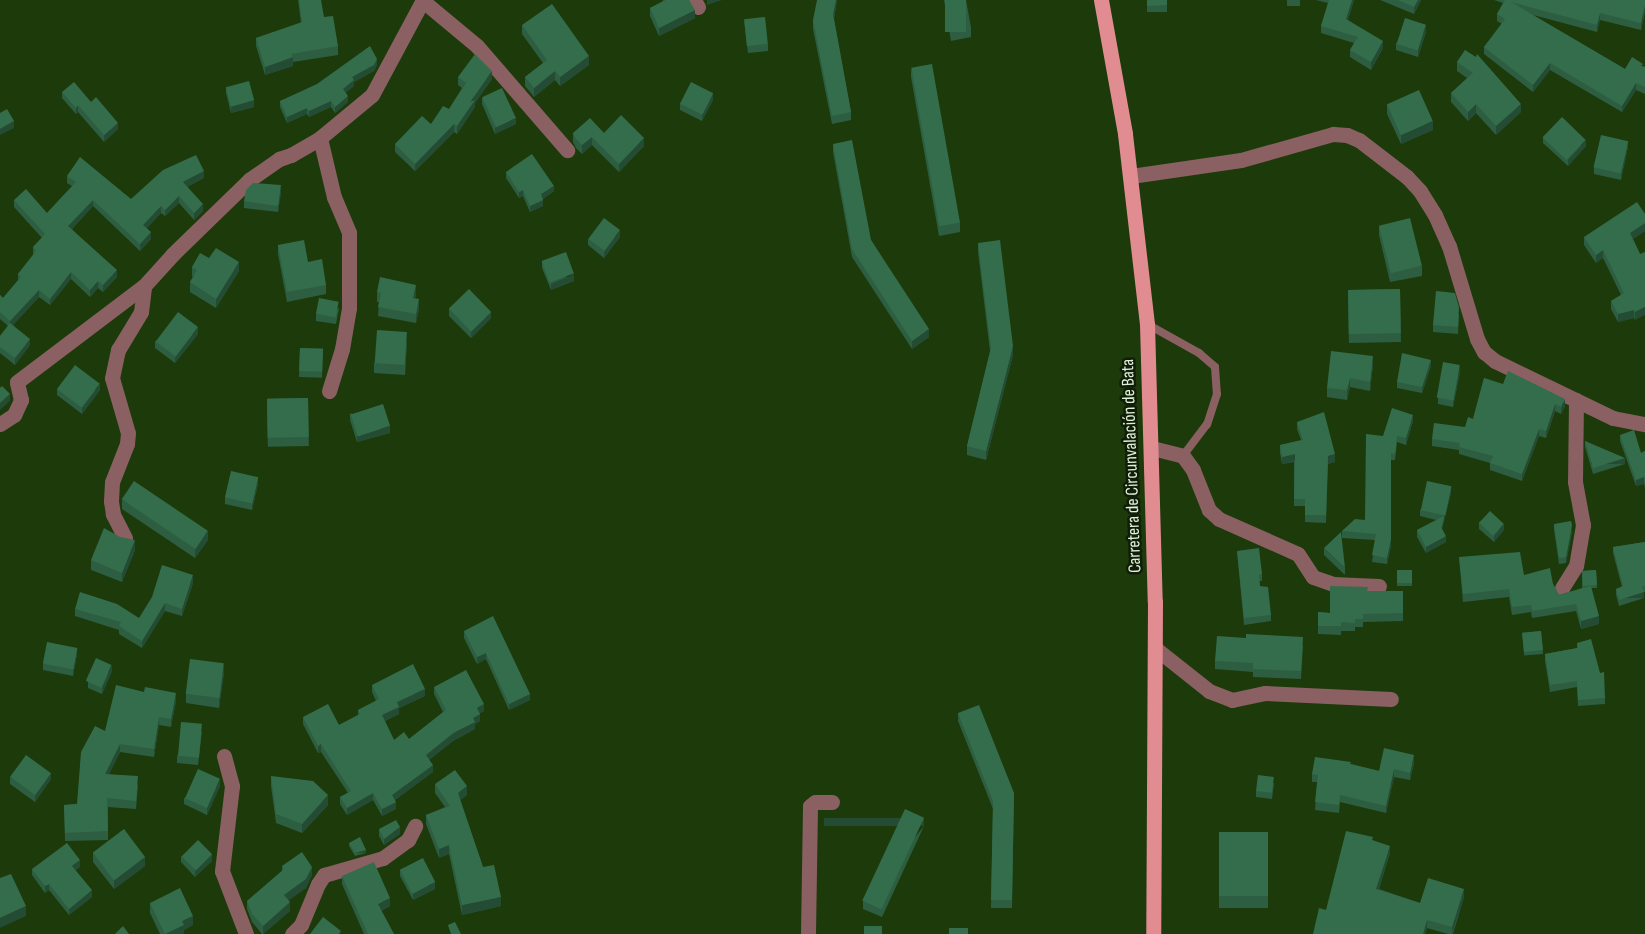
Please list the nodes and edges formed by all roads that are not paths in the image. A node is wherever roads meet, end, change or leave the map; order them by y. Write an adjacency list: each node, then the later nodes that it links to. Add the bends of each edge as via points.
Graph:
1 (423, 0): 3 (street, via 372,95); 4 (street, via 477,46)
2 (1101, 0): 5 (main road, Carretera de Circunvalación de Bata)
3 (320, 138): 6 (street, via 249,180); 8 (street, via 334,198 349,233 349,308)
4 (567, 150)
5 (1131, 176): 7 (main road, Carretera de Circunvalación de Bata); 9 (street, via 1241,160 1332,134 1359,140 1407,177 1435,215 1484,352)
6 (144, 286): 10 (street, via 17,382 21,400 14,415); 14 (street, via 141,312 118,350 112,378 128,433 112,482 111,501)
7 (1147, 324): 12 (main road, Carretera de Circunvalación de Bata); 13 (lane, via 1199,353 1215,367 1217,394 1208,424)
8 (329, 391)
9 (1576, 400): 11 (street, via 1622,421); 16 (street, via 1575,482 1583,525 1576,566)
10 (0, 424)
11 (1645, 424)
12 (1152, 448): 13 (street); 17 (main road, Carretera de Circunvalación de Bata)
13 (1183, 456): 15 (street, via 1209,510 1219,519 1298,554 1313,577 1333,584)
14 (125, 538)
15 (1379, 586)
16 (1562, 588)
17 (1155, 648): 18 (street, via 1209,691 1232,700 1265,693); 25 (main road, Carretera de Circunvalación de Bata)
18 (1392, 699)
19 (224, 756): 22 (street, via 232,786 223,879)
20 (832, 802): 24 (street, via 815,802 810,806)
21 (415, 826): 23 (street, via 408,840 383,858 324,875 301,924)
22 (246, 934)
23 (292, 934)
24 (808, 934)
25 (1153, 934)

